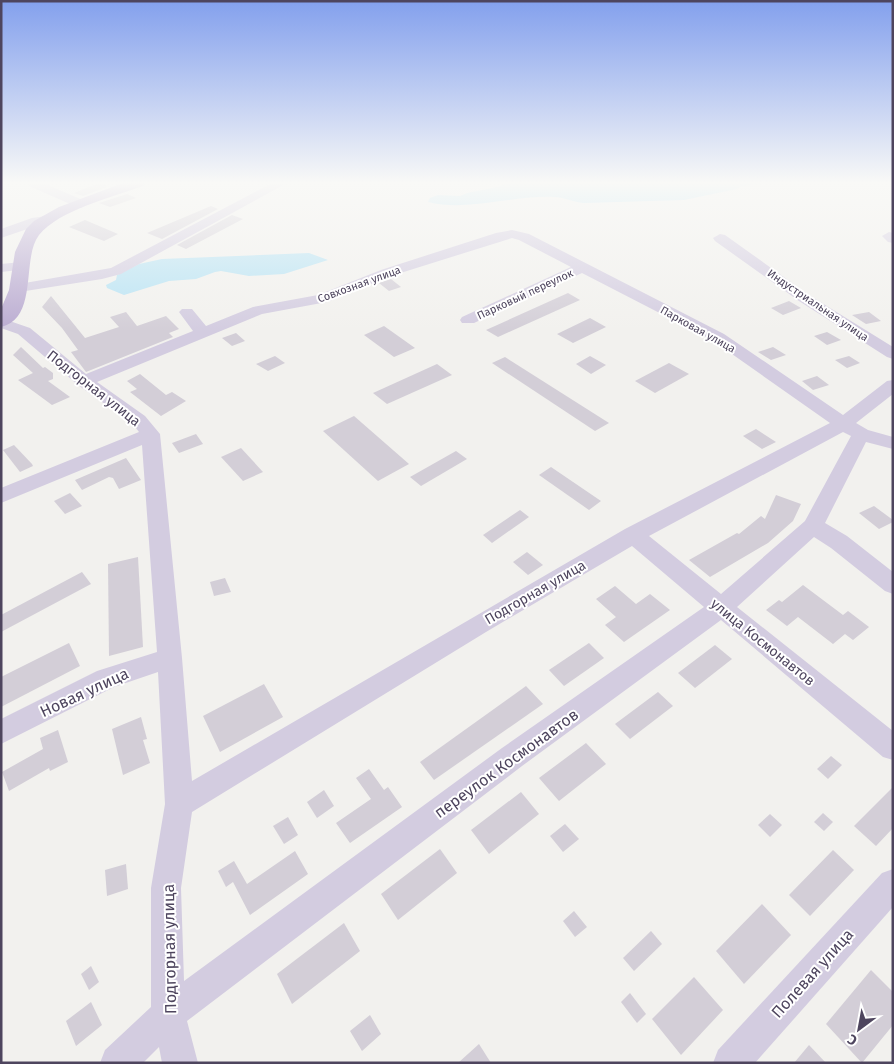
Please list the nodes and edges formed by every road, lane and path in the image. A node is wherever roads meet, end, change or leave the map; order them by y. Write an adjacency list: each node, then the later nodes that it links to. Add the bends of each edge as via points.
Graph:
1 (32, 233): 5 (main road, via 23,254)
2 (188, 233): 8 (street, via 102,276)
3 (524, 237): 7 (street, Парковая улица); 12 (street, Совхозная улица, via 501,236 386,273 322,299 258,310)
4 (720, 238): 13 (street, Индустриальная улица, via 804,298)
5 (22, 266): 6 (street); 8 (main road)
6 (1, 268)
7 (582, 268): 10 (street, Парковый переулок); 16 (street, Парковая улица, via 718,338)
8 (19, 288): 11 (main road, via 12,311)
9 (187, 312): 12 (street)
10 (468, 320)
11 (1, 322): 14 (street, Подгорная улица, via 24,331)
12 (203, 332): 14 (street, Совхозная улица)
13 (893, 354)
14 (84, 381): 17 (street, Подгорная улица, via 139,420)
15 (893, 385): 16 (street, Подгорная улица)
16 (852, 429): 18 (street, Парковая улица); 20 (street, переулок Космонавтов); 21 (street, Подгорная улица)
17 (151, 434): 19 (street); 24 (street, Подгорная улица)
18 (893, 442)
19 (1, 496)
20 (813, 526): 22 (street, via 839,542); 23 (street, переулок Космонавтов)
21 (633, 535): 23 (street, улица Космонавтов); 27 (street, Подгорная улица)
22 (893, 586)
23 (720, 608): 26 (street, улица Космонавтов); 29 (street, переулок Космонавтов, via 512,757)
24 (170, 658): 25 (street, Новая улица, via 106,679); 27 (street, Подгорная улица)
25 (1, 732)
26 (893, 748)
27 (179, 804): 29 (street, Подгорная улица, via 166,888)
28 (893, 884): 32 (street, Полевая улица)
29 (168, 1014): 30 (street, переулок Космонавтов); 31 (street, Подгорная улица)
30 (118, 1063)
31 (180, 1063)
32 (731, 1063)

